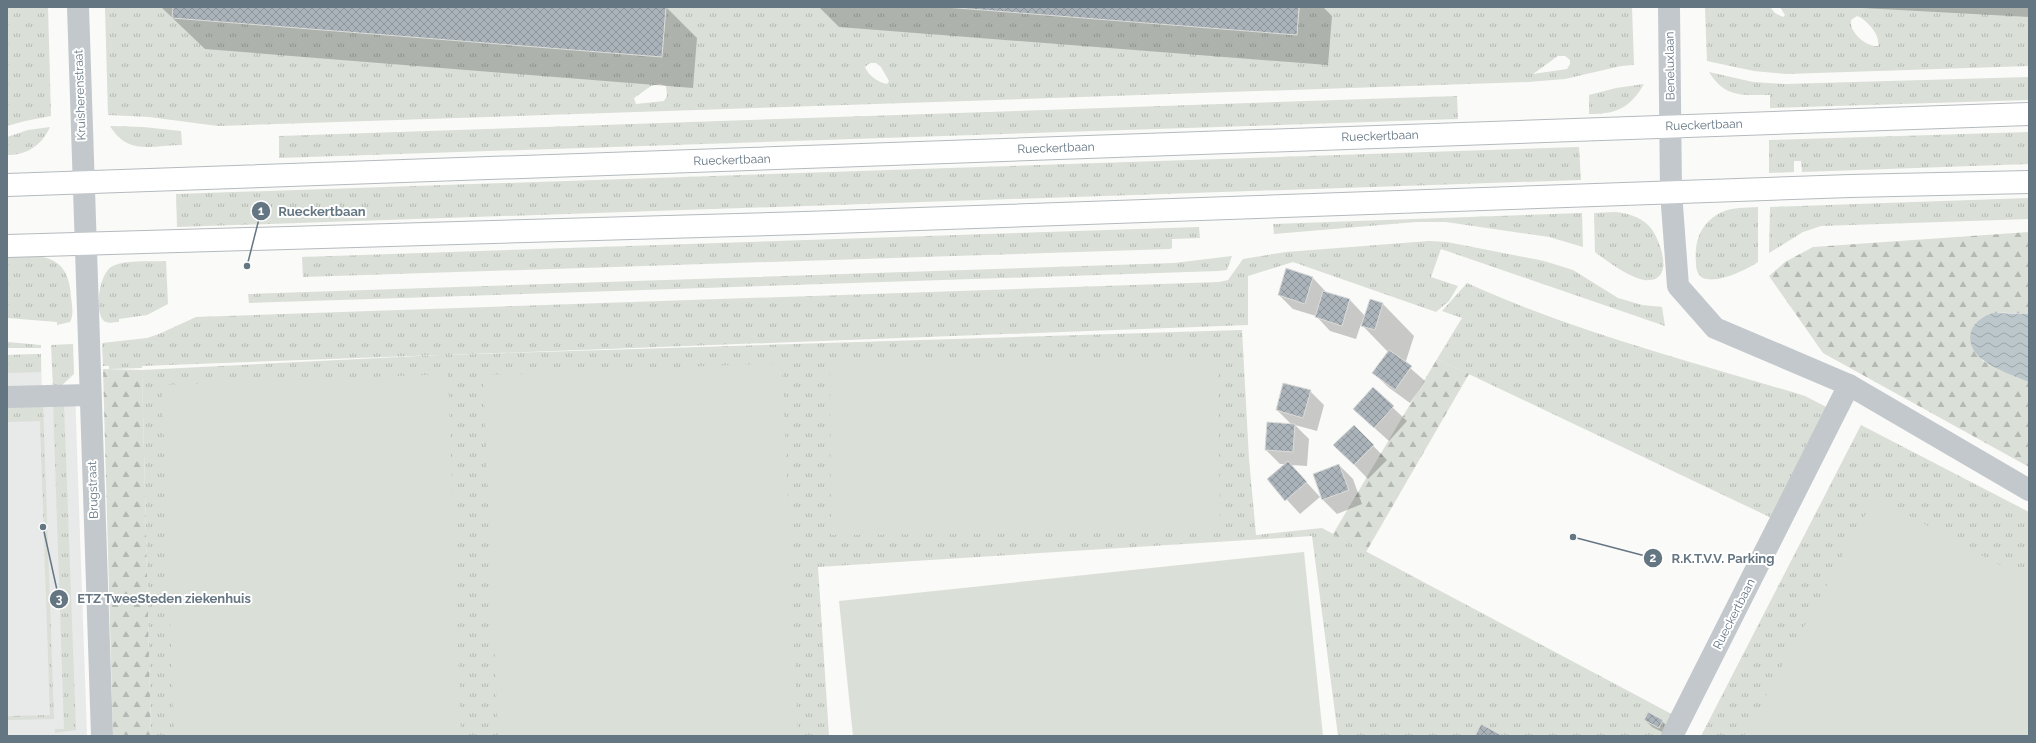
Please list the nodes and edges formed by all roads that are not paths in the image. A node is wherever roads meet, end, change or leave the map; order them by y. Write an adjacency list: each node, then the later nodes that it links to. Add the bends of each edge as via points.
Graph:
1 (78, 7): 5 (street, Kruisherenstraat)
2 (1669, 7): 4 (street, Beneluxlaan)
3 (2029, 114): 4 (main road, Rueckertbaan)
4 (1671, 126): 5 (main road, Rueckertbaan); 8 (street, Beneluxlaan)
5 (83, 182): 7 (main road, Rueckertbaan); 9 (street)
6 (2029, 182): 8 (main road)
7 (7, 185)
8 (1671, 192): 9 (main road, via 805,223); 11 (street, via 1678,286 1715,328)
9 (86, 243): 10 (main road); 12 (street, Brugstraat)
10 (7, 246)
11 (1849, 385): 14 (street); 16 (street, Rueckertbaan)
12 (90, 395): 13 (street); 15 (street, Brugstraat)
13 (7, 397)
14 (2029, 490)
15 (102, 736)
16 (1672, 736)

